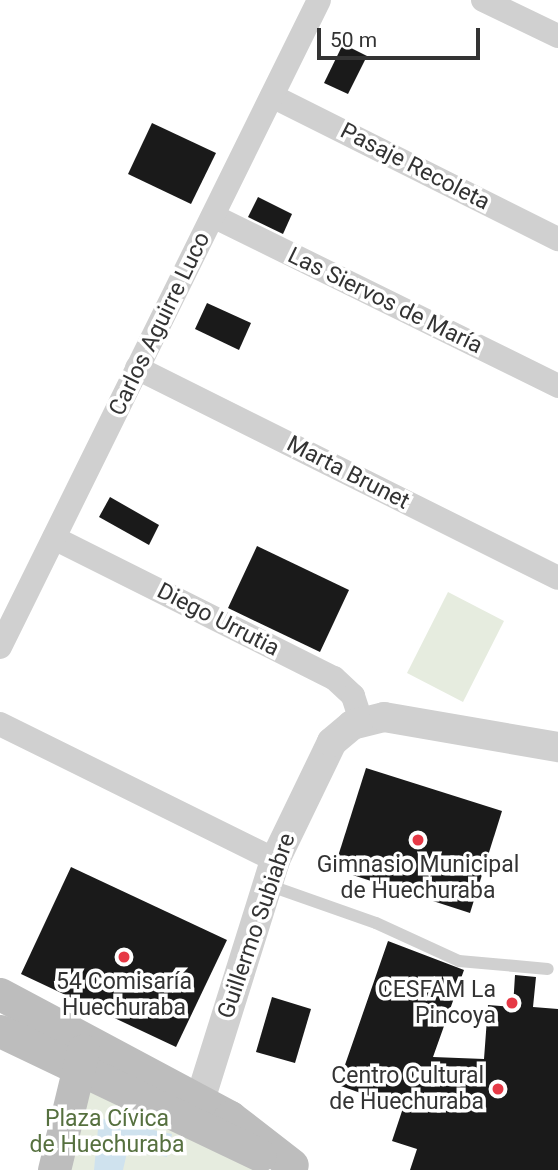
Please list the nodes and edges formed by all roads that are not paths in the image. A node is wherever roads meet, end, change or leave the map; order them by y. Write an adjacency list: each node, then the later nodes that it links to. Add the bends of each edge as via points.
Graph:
1 (319, 0): 4 (street, Carlos Aguirre Luco)
2 (483, 0): 3 (street)
3 (558, 36)
4 (272, 96): 5 (street, Carlos Aguirre Luco); 6 (street, Pasaje Recoleta)
5 (213, 216): 7 (street, Carlos Aguirre Luco); 8 (street, Las Siervos de María)
6 (558, 239)
7 (137, 369): 9 (street, Carlos Aguirre Luco); 10 (street, Marta Brunet)
8 (558, 386)
9 (54, 538): 11 (street, Carlos Aguirre Luco); 12 (street, Diego Urrutia, via 334,678 353,696)
10 (558, 578)
11 (2, 640)
12 (361, 722): 14 (street, via 399,719); 15 (street, Guillermo Subiabre, via 323,754)
13 (0, 724): 15 (street)
14 (558, 747)
15 (271, 872): 16 (lane, via 459,961); 20 (street, Guillermo Subiabre)
16 (548, 969)
17 (0, 995): 19 (main road)
18 (0, 1031): 19 (main road)
19 (81, 1055): 20 (main road); 21 (main road, via 238,1146); 22 (main road)
20 (200, 1100): 21 (main road)
21 (296, 1168)
22 (54, 1170)

